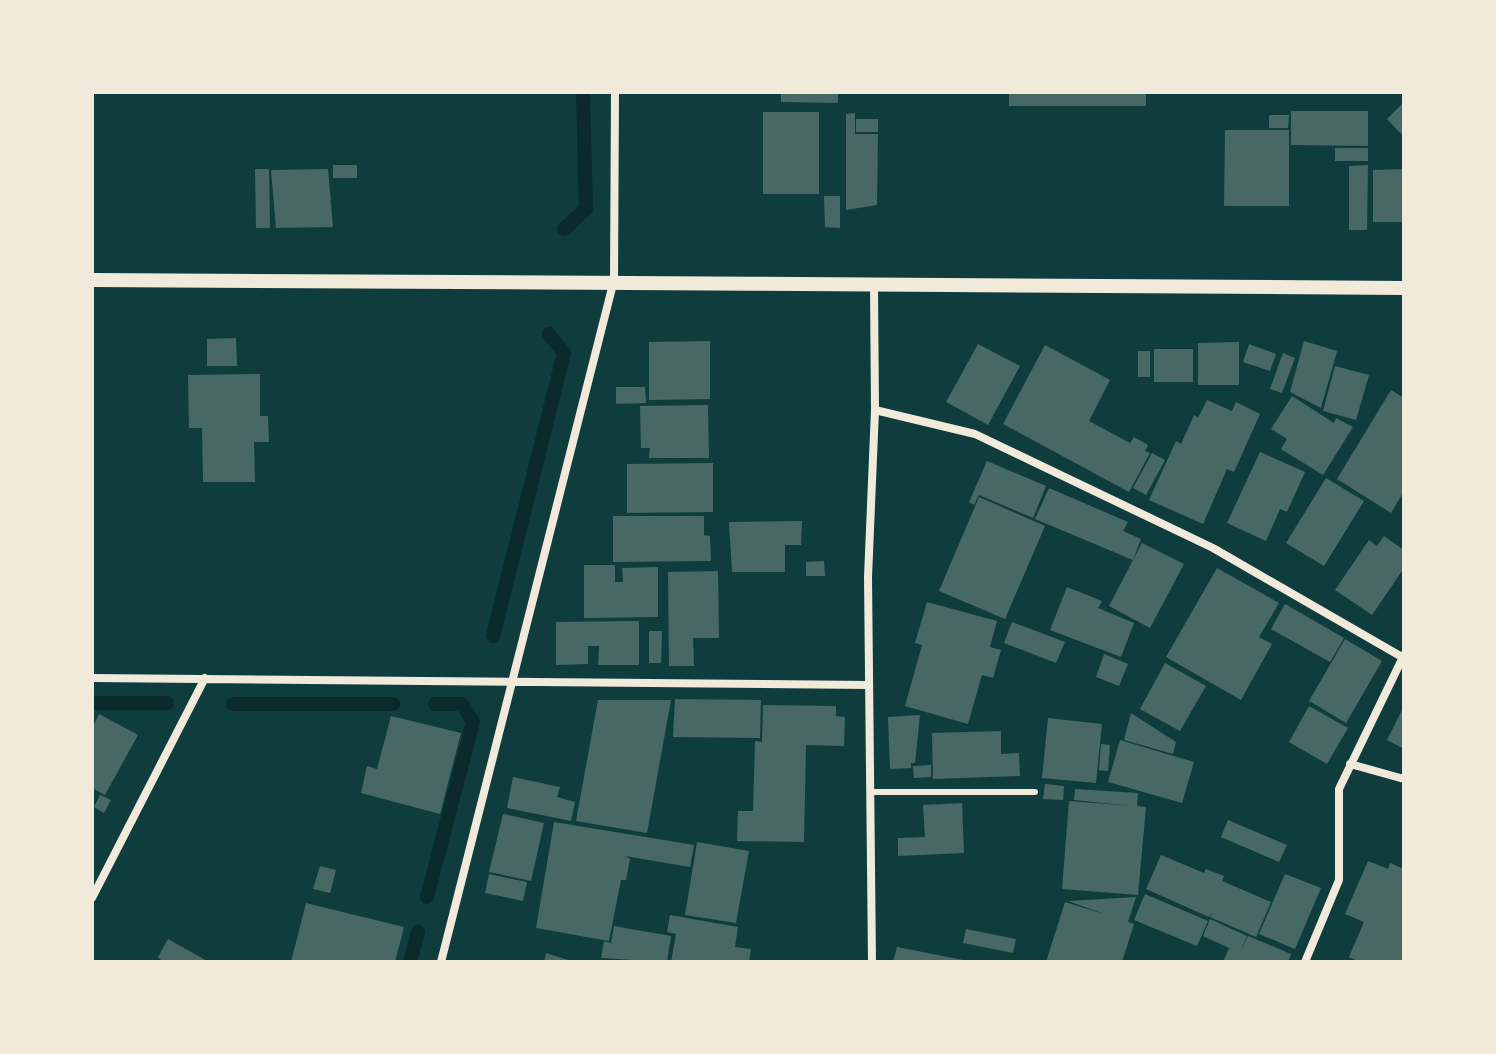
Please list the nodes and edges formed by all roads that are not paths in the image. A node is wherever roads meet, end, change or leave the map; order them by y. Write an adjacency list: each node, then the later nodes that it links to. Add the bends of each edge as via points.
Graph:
1 (615, 92): 3 (street)
2 (92, 280): 3 (street)
3 (614, 280): 4 (street); 10 (street)
4 (874, 286): 5 (street); 6 (street)
5 (1404, 288)
6 (875, 410): 7 (street, via 975,434 1213,548); 11 (street)
7 (1403, 656): 12 (street)
8 (92, 678): 9 (street)
9 (205, 678): 10 (street); 16 (street)
10 (515, 680): 11 (street); 18 (street)
11 (869, 685): 14 (street)
12 (1350, 764): 13 (street); 17 (street, via 1339,789 1339,880)
13 (1404, 779)
14 (870, 792): 15 (lane); 19 (street)
15 (1035, 792)
16 (92, 898)
17 (1307, 961)
18 (441, 962)
19 (872, 962)

